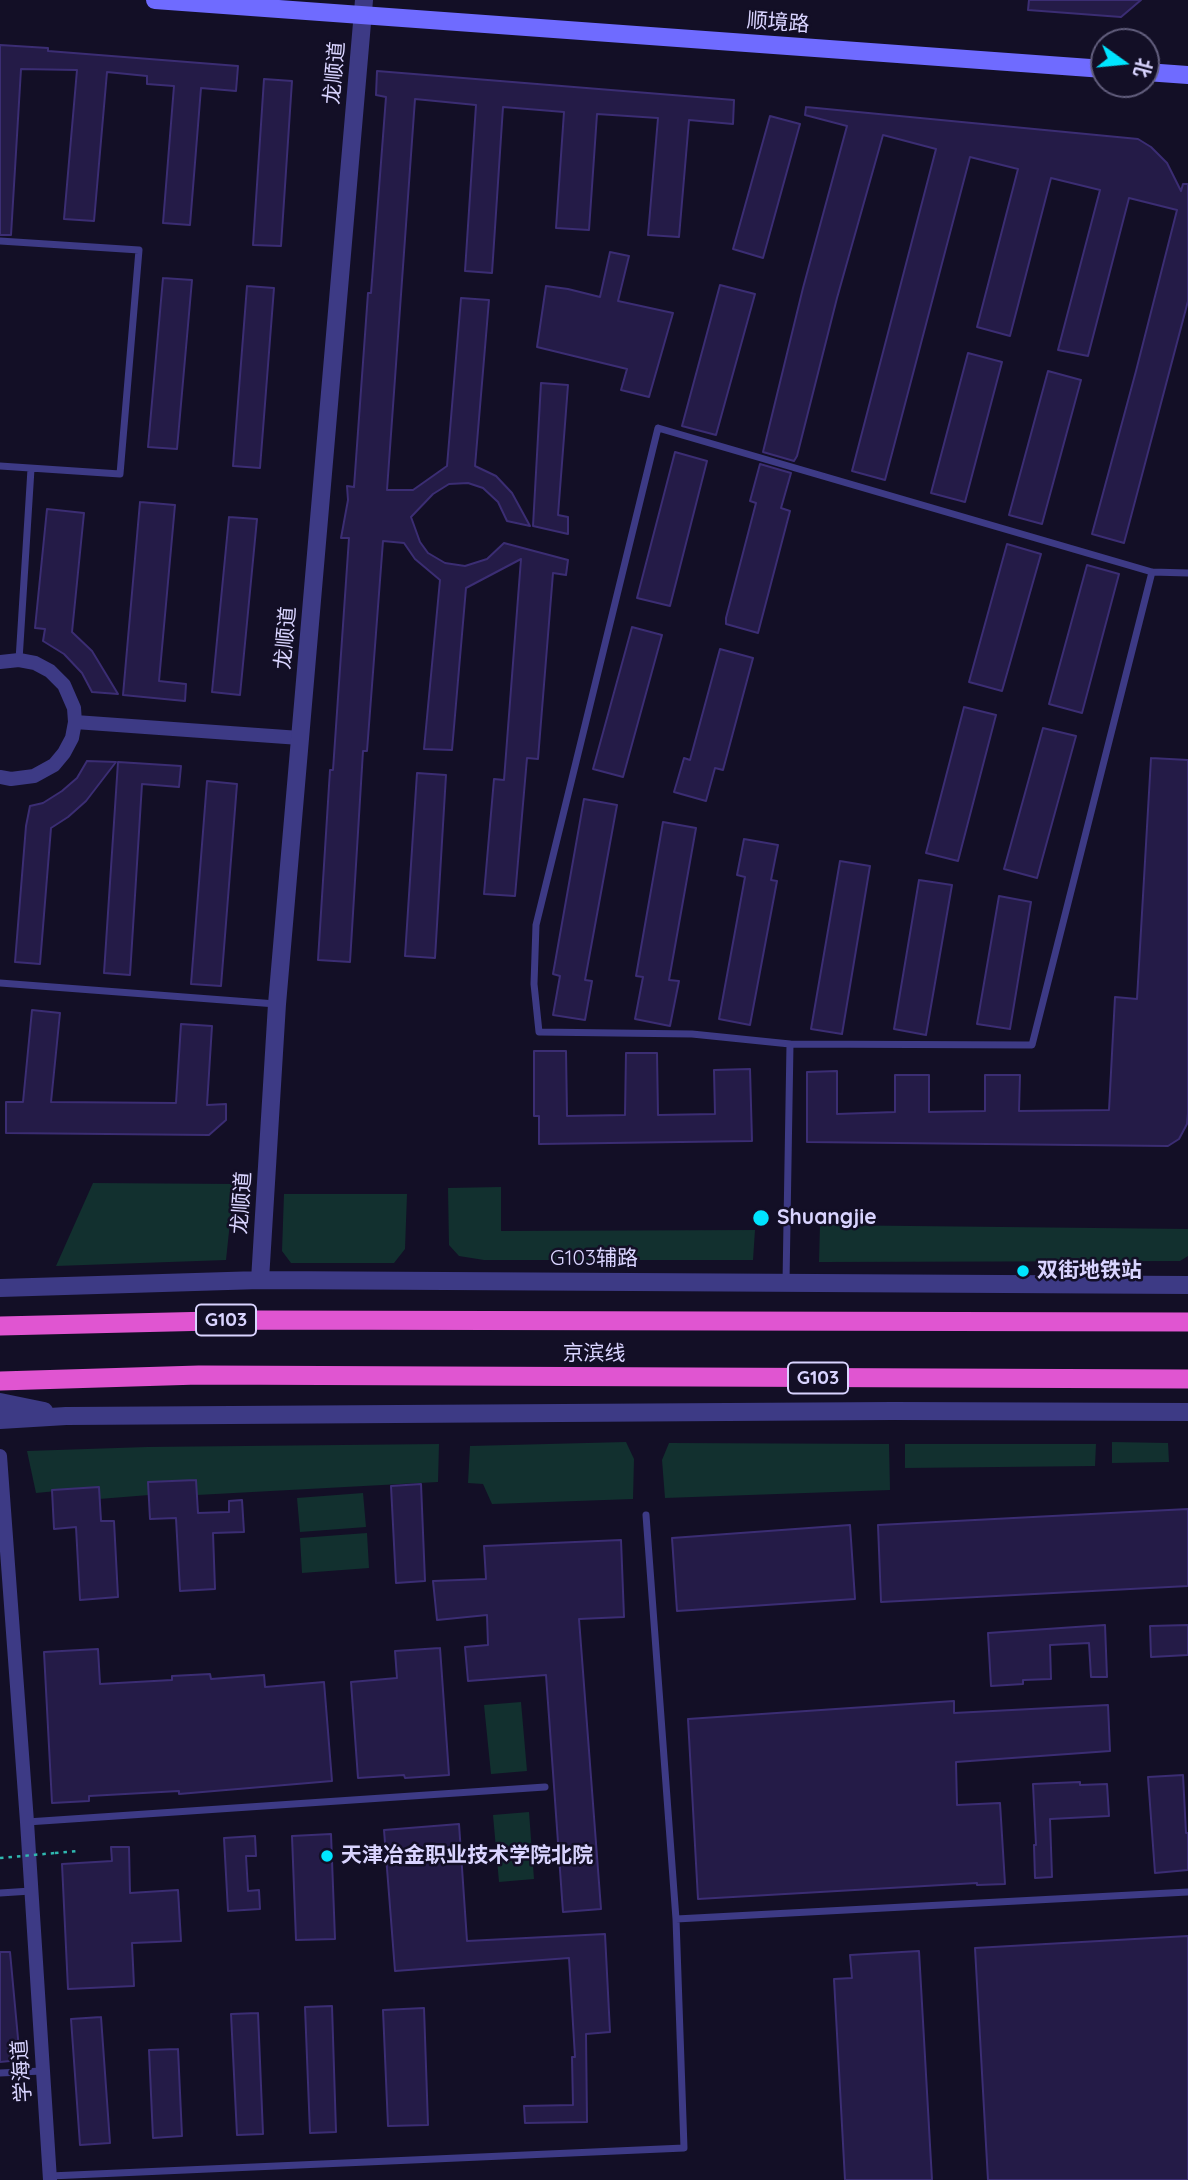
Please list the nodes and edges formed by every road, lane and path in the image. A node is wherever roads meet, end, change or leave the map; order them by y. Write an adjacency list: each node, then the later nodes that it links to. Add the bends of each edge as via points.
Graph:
1 (155, 0): 2 (main road, 顺境路)
2 (364, 8): 3 (main road, 顺境路); 14 (street, 龙顺道)
3 (1090, 68)
4 (1160, 73): 5 (main road)
5 (1188, 75)
6 (0, 241): 8 (lane, via 139,250 120,474)
7 (0, 466): 8 (lane)
8 (31, 469): 11 (lane)
9 (1153, 572): 10 (lane); 18 (lane, via 1032,1045); 18 (lane, via 658,428 536,925 534,984 539,1032 692,1034)
10 (1188, 573)
11 (19, 660): 12 (street); 13 (street, via 50,671 64,685)
12 (0, 662)
13 (75, 722): 14 (street); 15 (street, via 72,738 54,765 34,776)
14 (300, 738): 17 (street, 龙顺道)
15 (0, 777)
16 (0, 983): 17 (lane)
17 (277, 1004): 19 (street, 龙顺道)
18 (790, 1044): 20 (lane)
19 (260, 1280): 20 (street, G103辅路); 22 (street, G103辅路)
20 (786, 1284): 21 (street, G103辅路)
21 (1188, 1285)
22 (0, 1288)
23 (1188, 1322): 24 (highway, 京滨线 / G103, via 256,1320)
24 (0, 1326)
25 (1188, 1379): 26 (highway, 京滨线 / G103, via 199,1375)
26 (0, 1381)
27 (0, 1402): 29 (street)
28 (1188, 1412): 29 (street)
29 (66, 1416): 30 (street)
30 (0, 1420)
31 (0, 1456): 34 (street, 学海道)
32 (646, 1515): 40 (lane)
33 (545, 1787): 34 (lane)
34 (27, 1822): 37 (street, 学海道)
35 (76, 1851): 36 (path, bridge)
36 (0, 1858)
37 (32, 1891): 39 (lane); 41 (street, 学海道)
38 (1188, 1892): 40 (lane)
39 (0, 1893)
40 (676, 1919): 43 (lane, via 684,2148)
41 (43, 2071): 42 (lane); 43 (street, 学海道)
42 (0, 2073)
43 (50, 2178)

